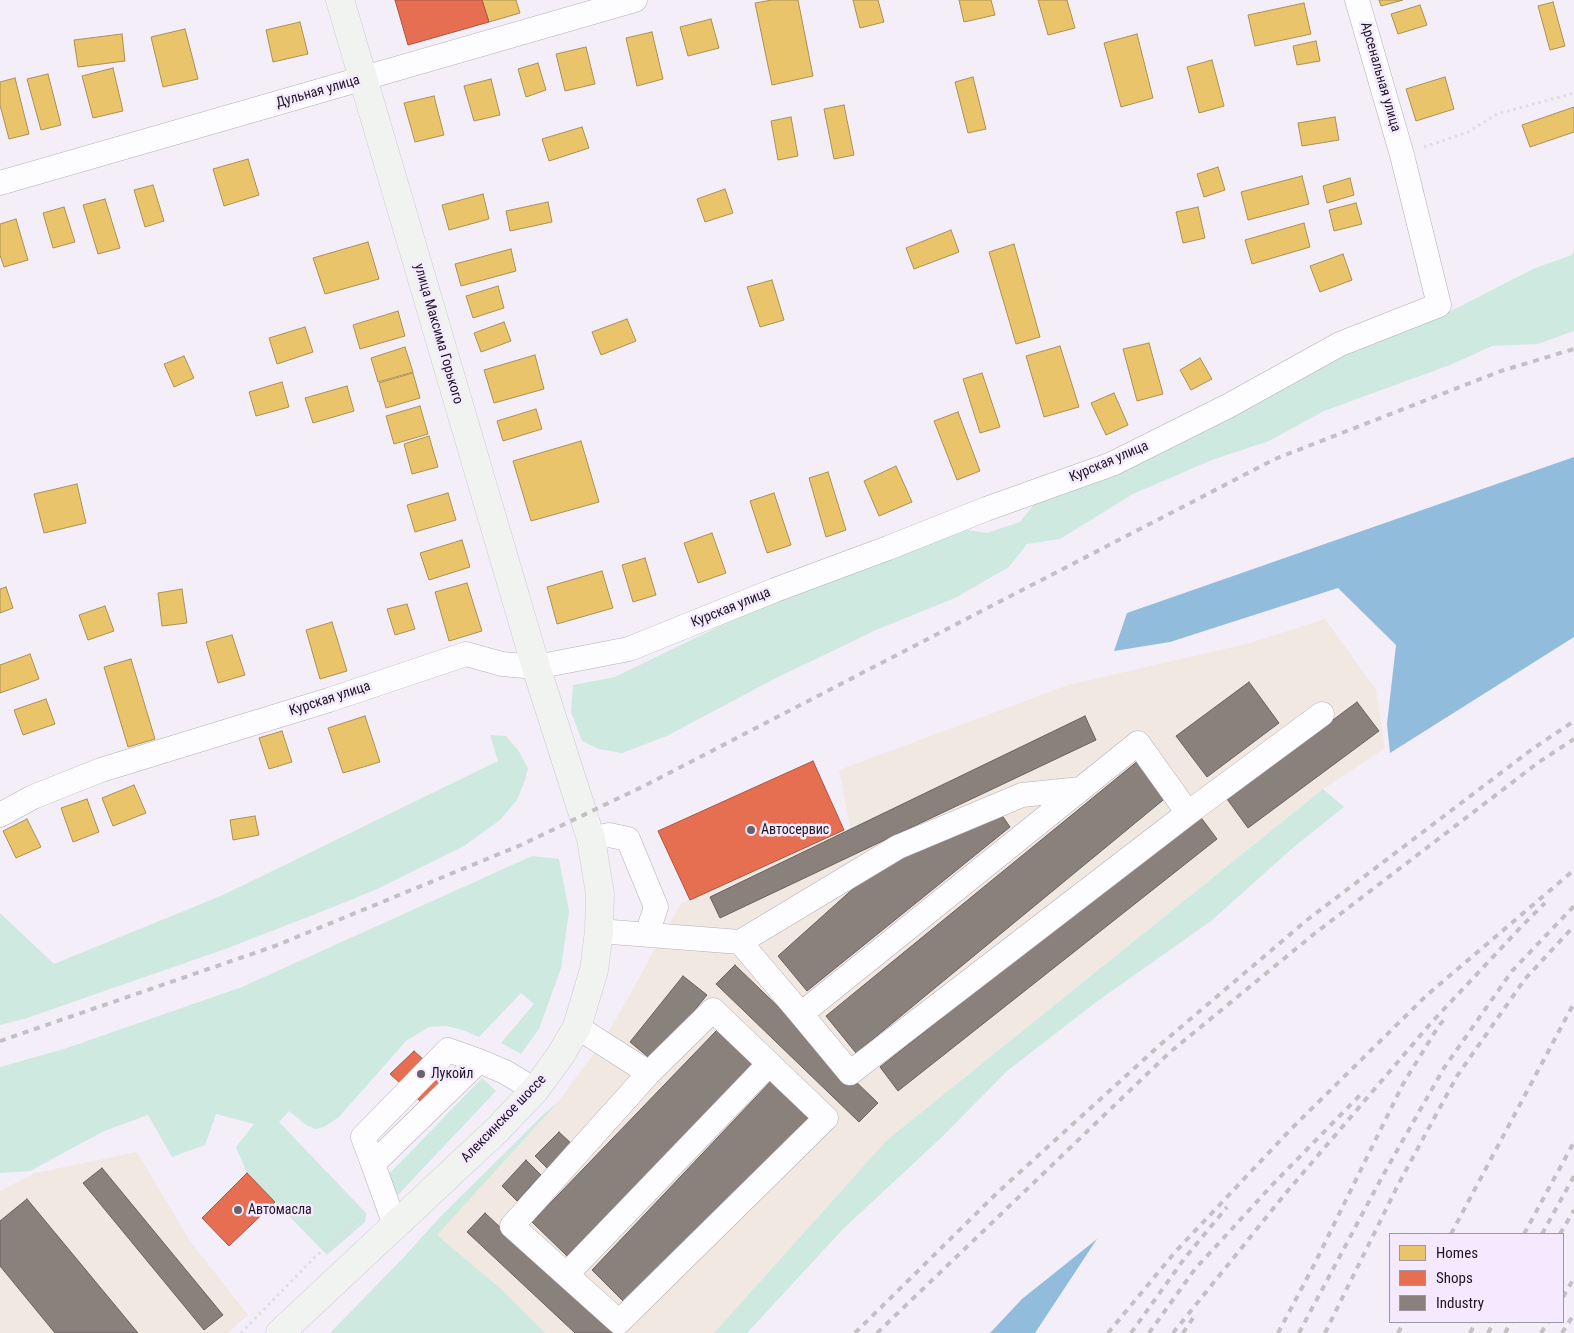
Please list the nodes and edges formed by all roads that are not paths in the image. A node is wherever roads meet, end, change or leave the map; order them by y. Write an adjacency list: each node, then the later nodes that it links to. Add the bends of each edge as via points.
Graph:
1 (340, 0): 4 (main road, улица Максима Горького)
2 (635, 0): 4 (street, Дульная улица)
3 (1357, 0): 6 (street, Арсенальная улица, via 1402,155)
4 (363, 80): 5 (street, Дульная улица); 7 (main road, улица Максима Горького)
5 (0, 183)
6 (1439, 305): 7 (street, Курская улица, via 1340,344 1228,406 1112,464 986,508 629,649)
7 (536, 668): 11 (street, Курская улица, via 502,664 466,654 101,770 33,796); 12 (main road, Алексинское шоссе)
8 (1322, 714): 10 (street)
9 (1081, 789): 10 (street, via 1138,743); 15 (street, via 1022,795 898,847); 16 (street)
10 (1188, 813): 16 (street, via 850,1073)
11 (0, 815)
12 (591, 839): 13 (main road, Алексинское шоссе, via 600,894); 14 (street, via 609,835 628,839 656,907)
13 (599, 931): 14 (street); 17 (main road, Алексинское шоссе, via 594,970)
14 (647, 934): 15 (street)
15 (740, 942): 16 (street)
16 (801, 1014)
17 (577, 1027): 19 (street); 20 (main road, Алексинское шоссе)
18 (769, 1064): 19 (street, via 713,1010); 22 (street); 22 (street, via 826,1118 619,1322)
19 (649, 1073): 22 (street, via 512,1226)
20 (535, 1090): 21 (main road, Алексинское шоссе); 21 (street, via 479,1061 373,1164)
21 (395, 1225): 23 (main road, Алексинское шоссе)
22 (566, 1274)
23 (280, 1333)

